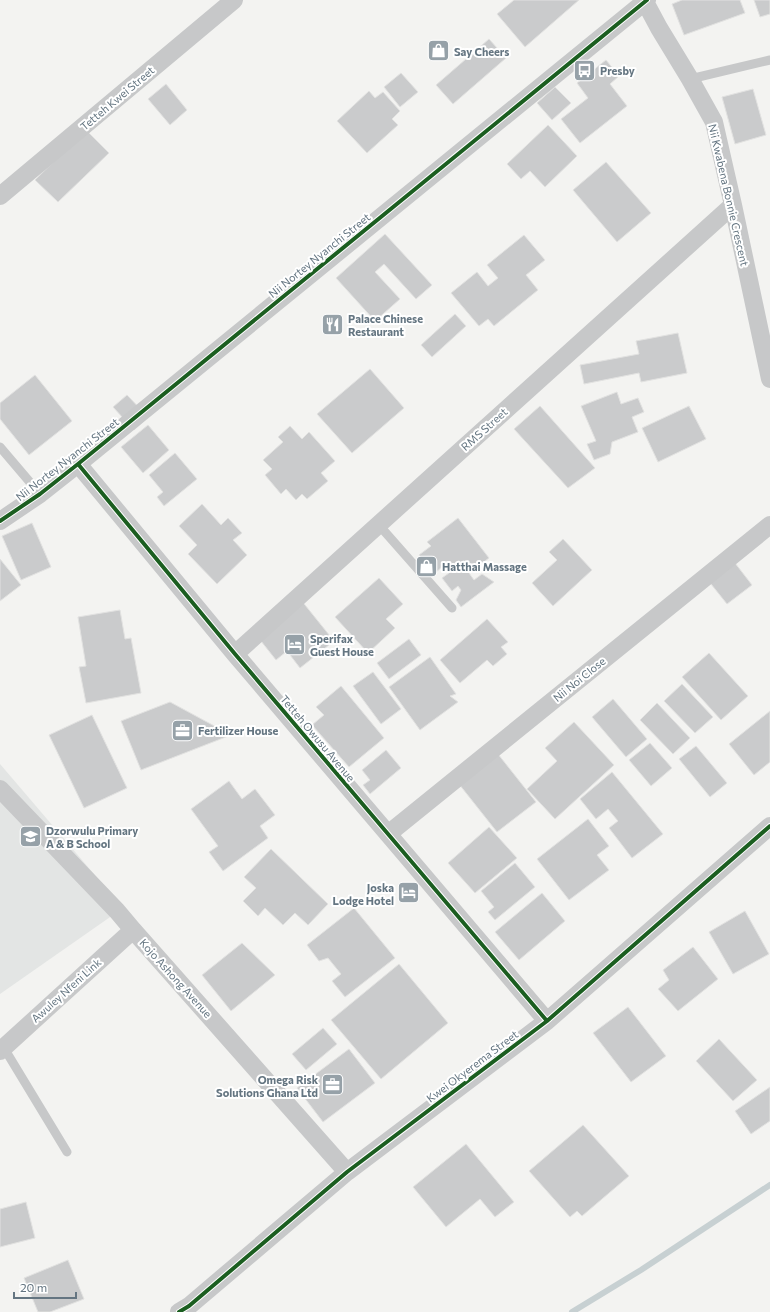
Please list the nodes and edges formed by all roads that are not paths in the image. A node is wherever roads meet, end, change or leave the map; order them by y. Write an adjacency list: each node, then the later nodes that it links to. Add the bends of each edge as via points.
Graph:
1 (234, 0): 5 (street, Tetteh Kwei Street)
2 (646, 1): 4 (street, Nii Kwabena Bonnie Crescent, via 659,28); 9 (street, Nii Nortey Nyanchi Street)
3 (770, 60): 4 (lane)
4 (690, 78): 6 (street, Nii Kwabena Bonnie Crescent, via 714,122)
5 (0, 196)
6 (733, 205): 7 (street, Nii Kwabena Bonnie Crescent); 12 (street, RMS Street)
7 (770, 379)
8 (0, 447): 10 (lane)
9 (78, 464): 10 (street, Nii Nortey Nyanchi Street); 15 (street, Tetteh Owusu Avenue)
10 (40, 494): 11 (street, Nii Nortey Nyanchi Street)
11 (0, 521)
12 (378, 524): 14 (lane); 15 (street, RMS Street)
13 (770, 525): 18 (street, Nii Noi Close)
14 (452, 608)
15 (235, 654): 18 (street, Tetteh Owusu Avenue)
16 (0, 788): 19 (street, Kojo Ashong Avenue)
17 (770, 826): 20 (street, Kwei Okyerema Street)
18 (388, 834): 20 (street, Tetteh Owusu Avenue)
19 (133, 930): 21 (street, Awuley Nfeni Link); 23 (street, Kojo Ashong Avenue)
20 (547, 1021): 23 (street, Kwei Okyerema Street)
21 (2, 1049): 22 (lane)
22 (67, 1152)
23 (347, 1172): 24 (street, Kwei Okyerema Street)
24 (179, 1312)

